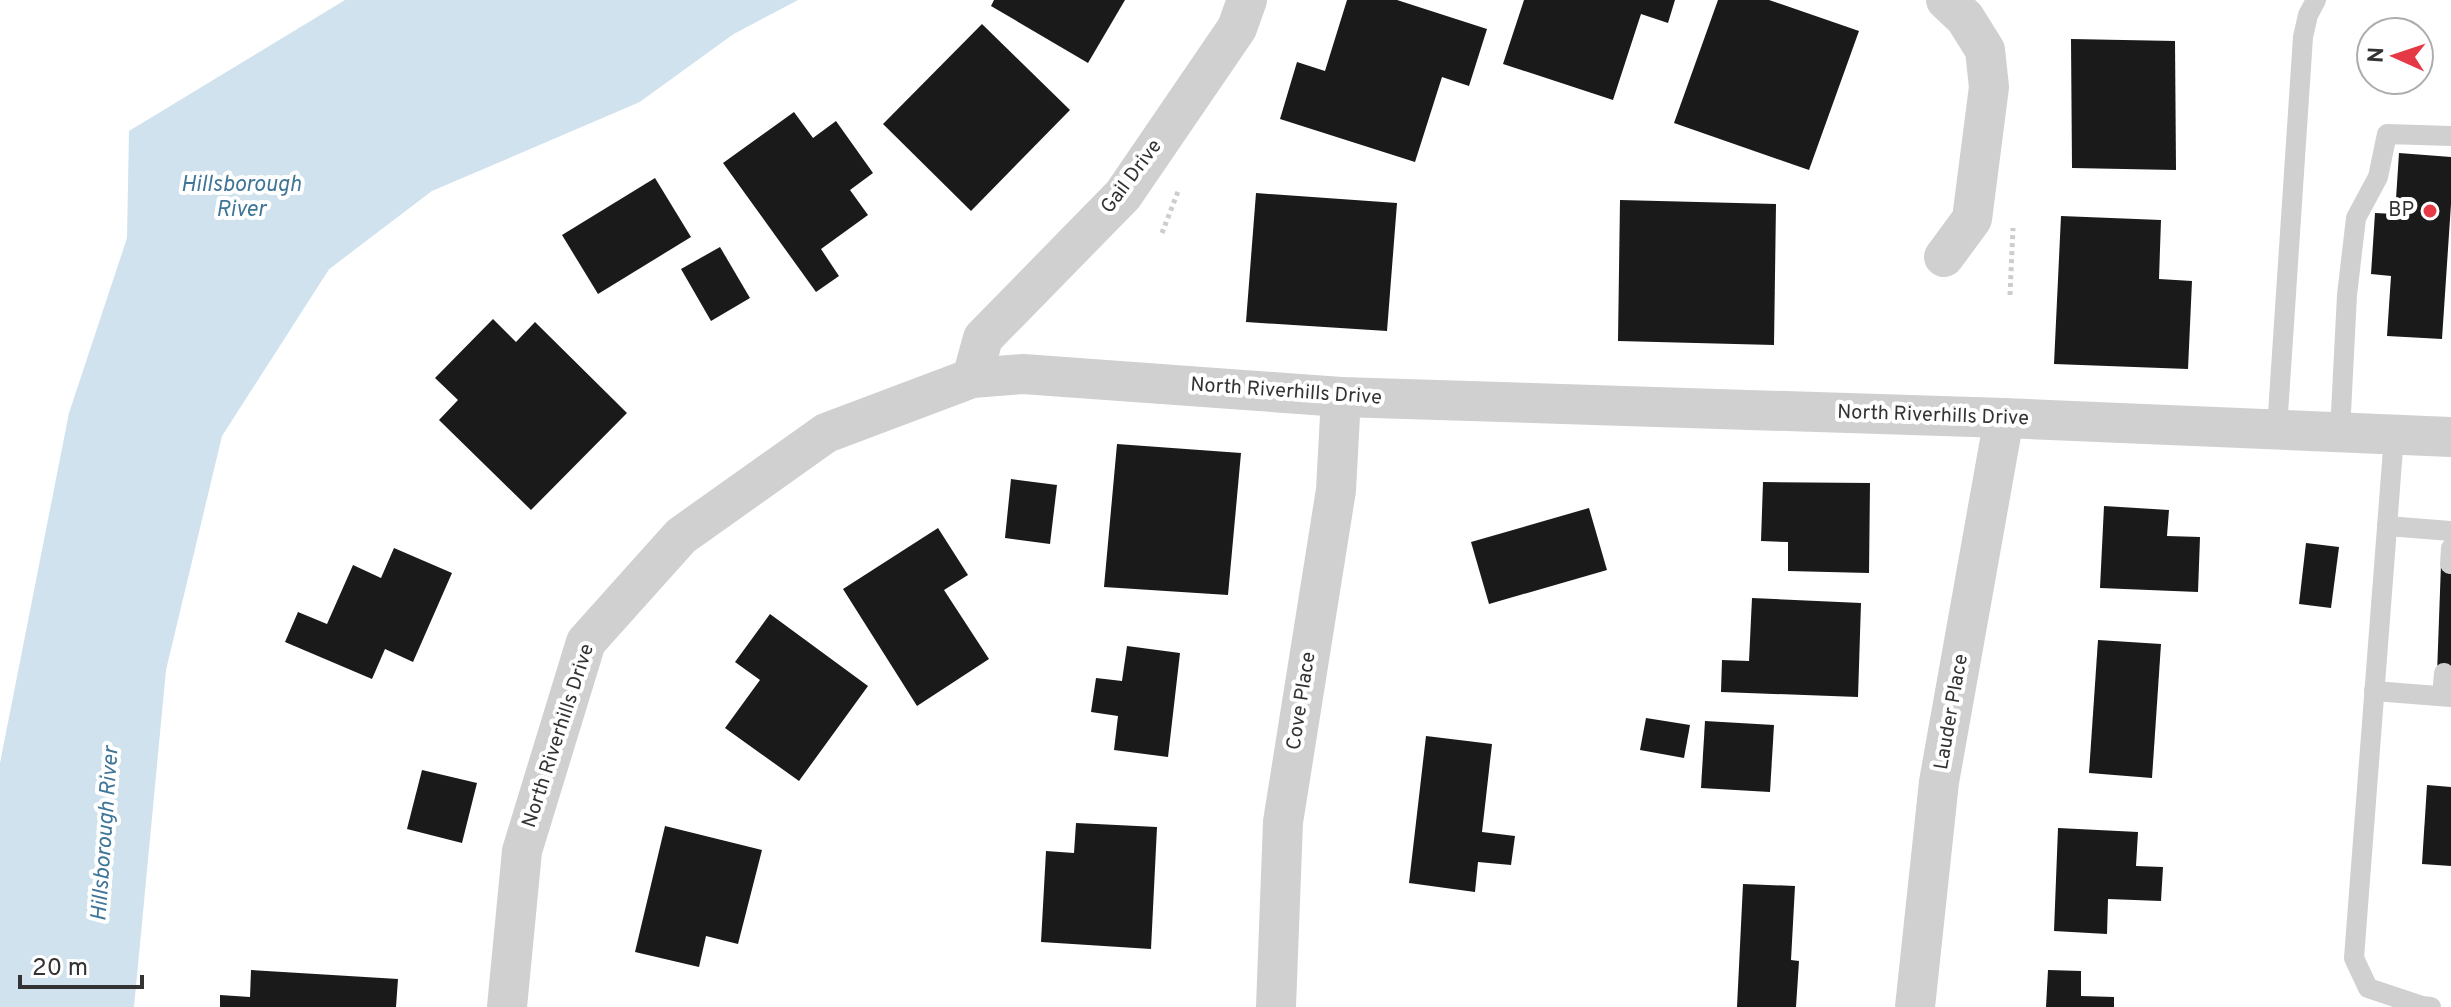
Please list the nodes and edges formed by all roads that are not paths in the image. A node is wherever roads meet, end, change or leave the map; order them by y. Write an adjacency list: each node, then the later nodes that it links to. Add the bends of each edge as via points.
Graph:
1 (1247, 0): 6 (street, Gail Drive, via 1237,28 1123,195 983,338)
2 (1946, 0): 5 (street, via 1985,50 1989,87 1972,219)
3 (2316, 0): 9 (lane, via 2303,37)
4 (2451, 136): 10 (lane, via 2387,134 2378,177 2356,218)
5 (1944, 257)
6 (972, 378): 7 (street, North Riverhills Drive, via 1023,374); 20 (street, North Riverhills Drive, via 826,433 681,536 586,642 522,851)
7 (1341, 397): 8 (street, North Riverhills Drive); 21 (street, Cove Place, via 1336,490 1283,822)
8 (2004, 418): 9 (street, North Riverhills Drive); 22 (street, Lauder Place, via 1939,782)
9 (2277, 429): 10 (street, North Riverhills Drive)
10 (2340, 432): 11 (street, North Riverhills Drive)
11 (2394, 436): 12 (street, North Riverhills Drive); 13 (lane)
12 (2451, 437)
13 (2387, 526): 14 (lane); 18 (lane)
14 (2451, 531)
15 (2451, 548): 16 (lane)
16 (2450, 564)
17 (2444, 673): 19 (lane)
18 (2374, 691): 19 (lane); 23 (lane, via 2354,958 2368,988)
19 (2446, 696)
20 (507, 1007)
21 (1276, 1007)
22 (1915, 1007)
23 (2431, 1007)

